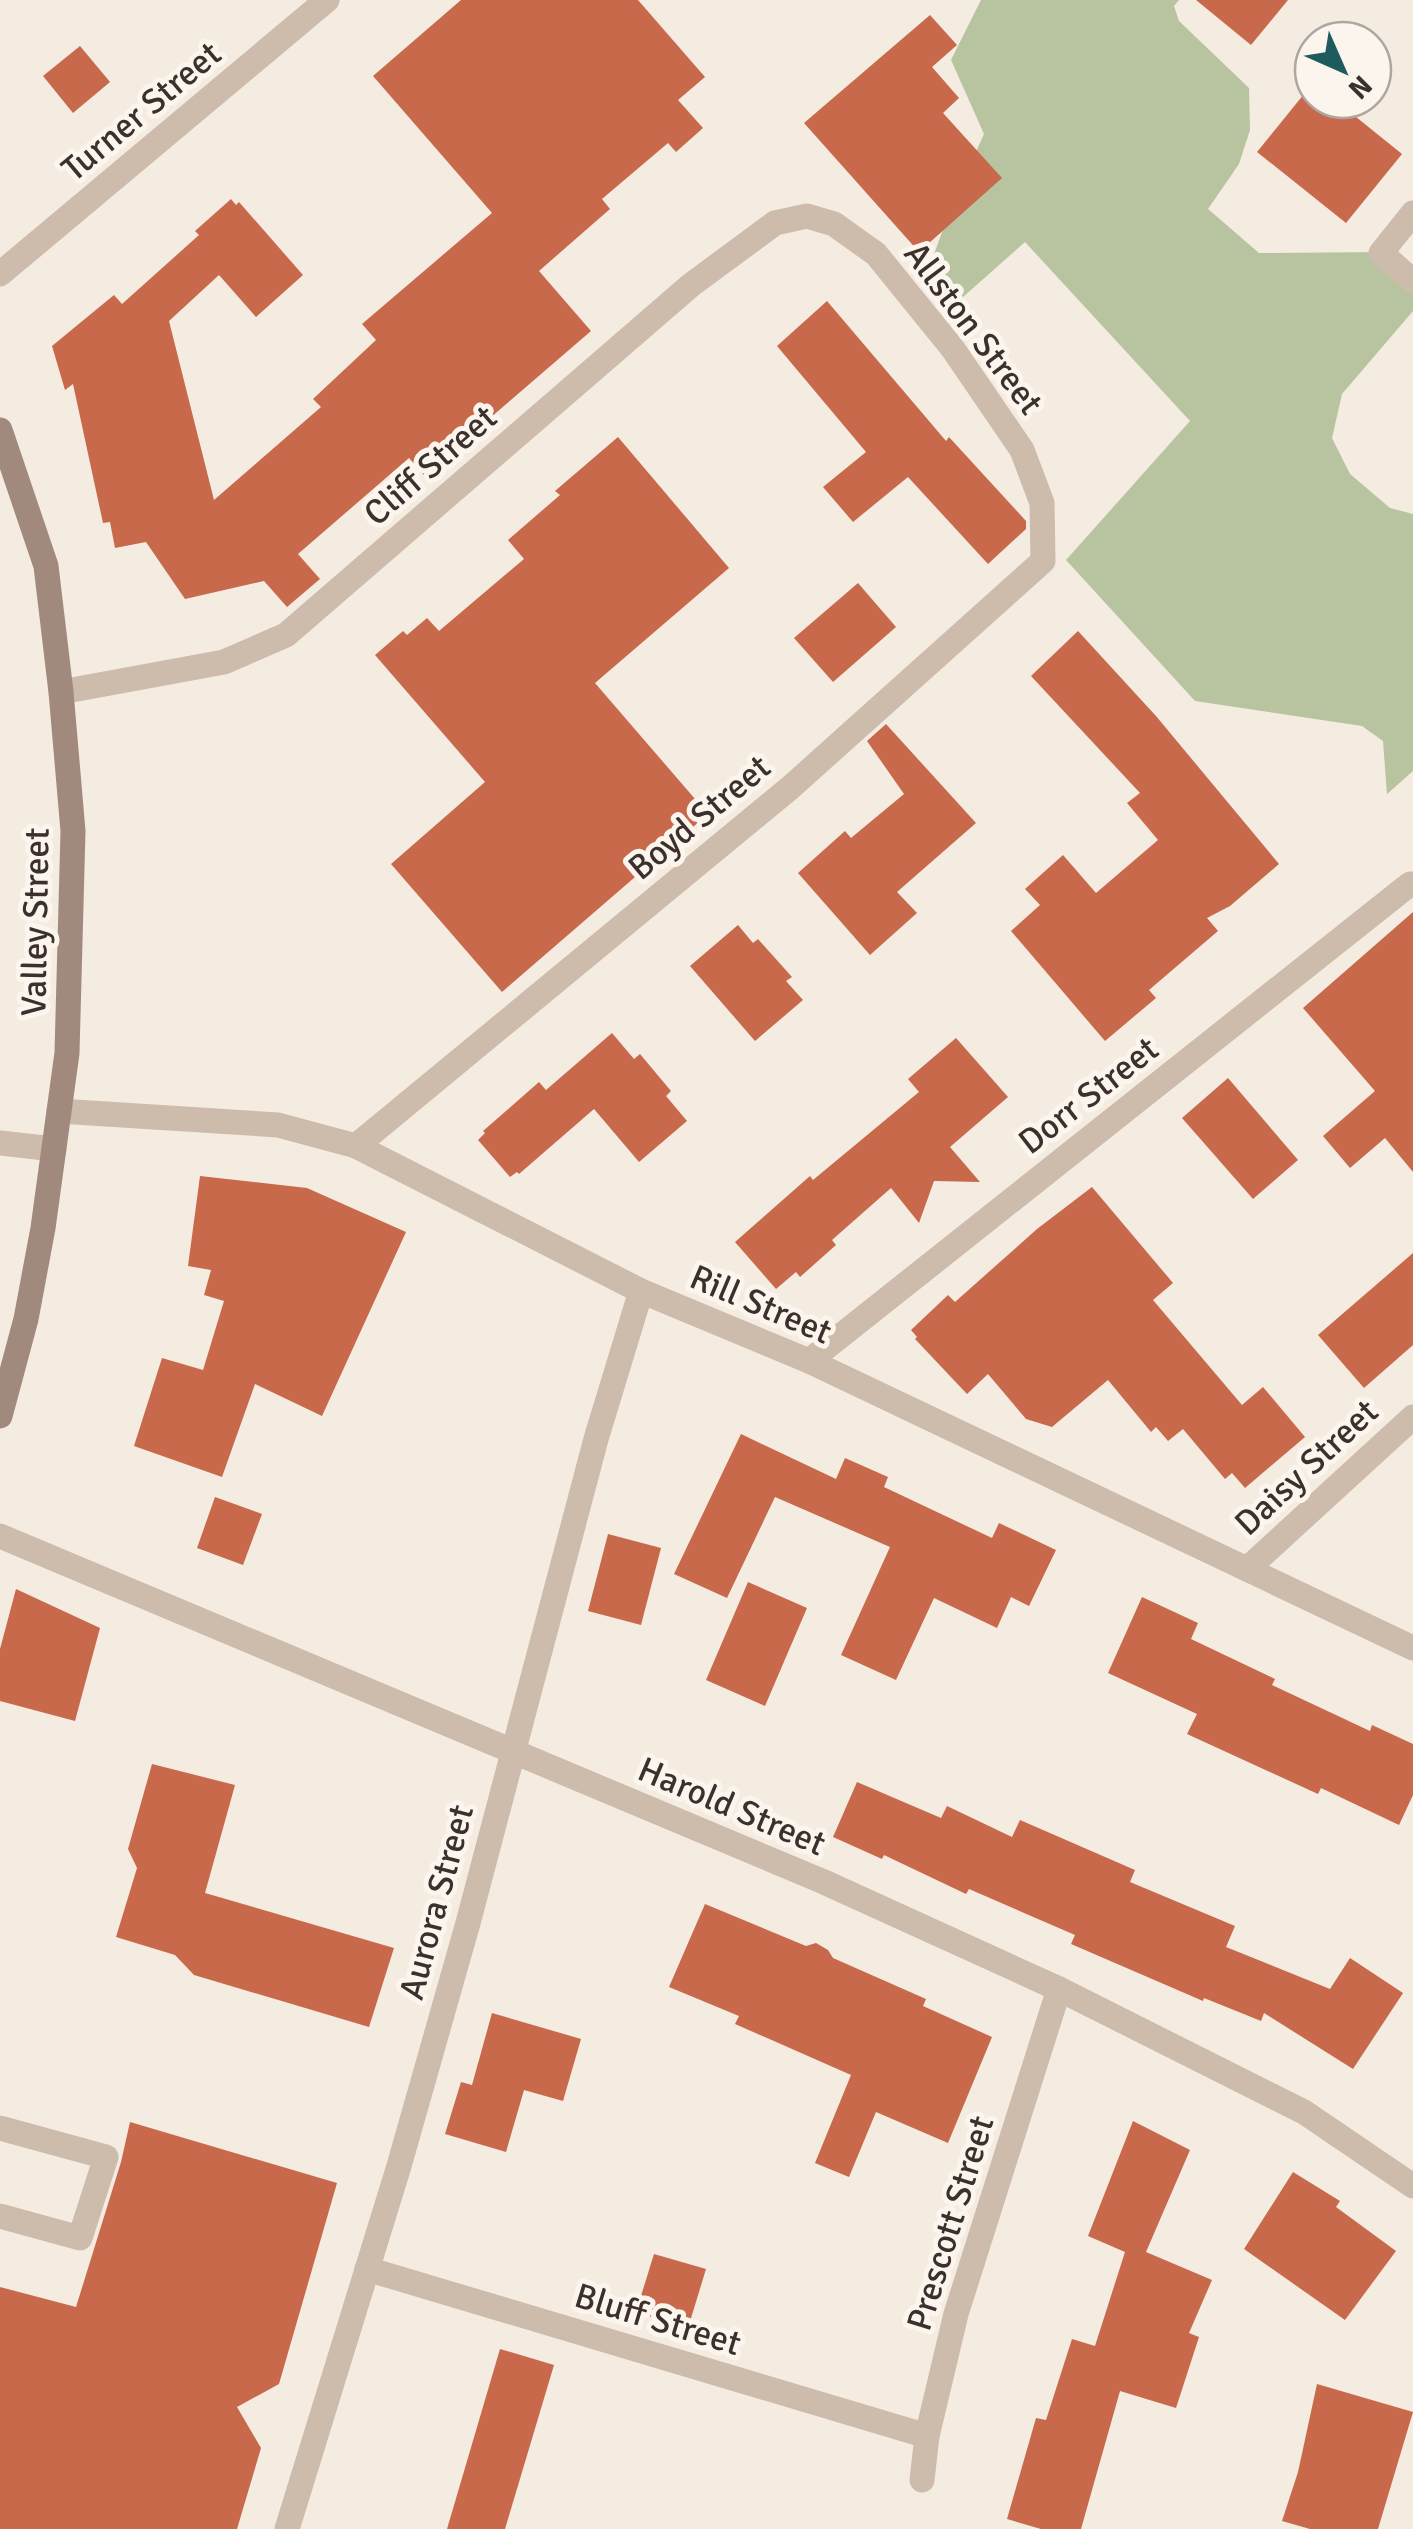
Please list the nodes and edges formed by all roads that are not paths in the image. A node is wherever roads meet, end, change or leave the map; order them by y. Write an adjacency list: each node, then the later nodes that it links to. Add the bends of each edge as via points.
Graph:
1 (326, 0): 4 (street, Turner Street)
2 (1413, 213): 5 (street, via 1381,253)
3 (808, 216): 7 (street, Allston Street, via 834,224 876,254 942,335 1022,450); 8 (street, Cliff Street, via 775,223 691,286 286,635 224,662)
4 (0, 274)
5 (1403, 274)
6 (0, 430): 8 (main road, Valley Street, via 46,566)
7 (1044, 517): 12 (street, Boyd Street, via 1043,561 978,623 790,788)
8 (62, 692): 10 (main road, Valley Street, via 73,890 70,1014)
9 (1410, 884): 15 (street, Dorr Street)
10 (58, 1111): 12 (street, Rill Street, via 278,1125); 13 (main road, Valley Street)
11 (0, 1144): 13 (street)
12 (356, 1146): 14 (street, Rill Street)
13 (54, 1149): 16 (main road, Valley Street, via 26,1319)
14 (641, 1291): 15 (street, Rill Street); 21 (street, Aurora Street)
15 (809, 1361): 19 (street, Rill Street)
16 (0, 1416)
17 (1413, 1418): 19 (street, Daisy Street)
18 (0, 1536): 21 (street, Harold Street)
19 (1247, 1569): 20 (street, Rill Street)
20 (1413, 1648)
21 (514, 1750): 22 (street, Harold Street); 26 (street, Aurora Street)
22 (1059, 1989): 24 (street, Harold Street, via 1304,2112); 27 (street, Prescott Street, via 956,2314)
23 (0, 2128): 25 (street, via 106,2157 80,2238)
24 (1413, 2186)
25 (0, 2216)
26 (367, 2269): 27 (street, Bluff Street); 29 (street, Aurora Street)
27 (927, 2436): 28 (street, Prescott Street)
28 (922, 2480)
29 (287, 2529)

